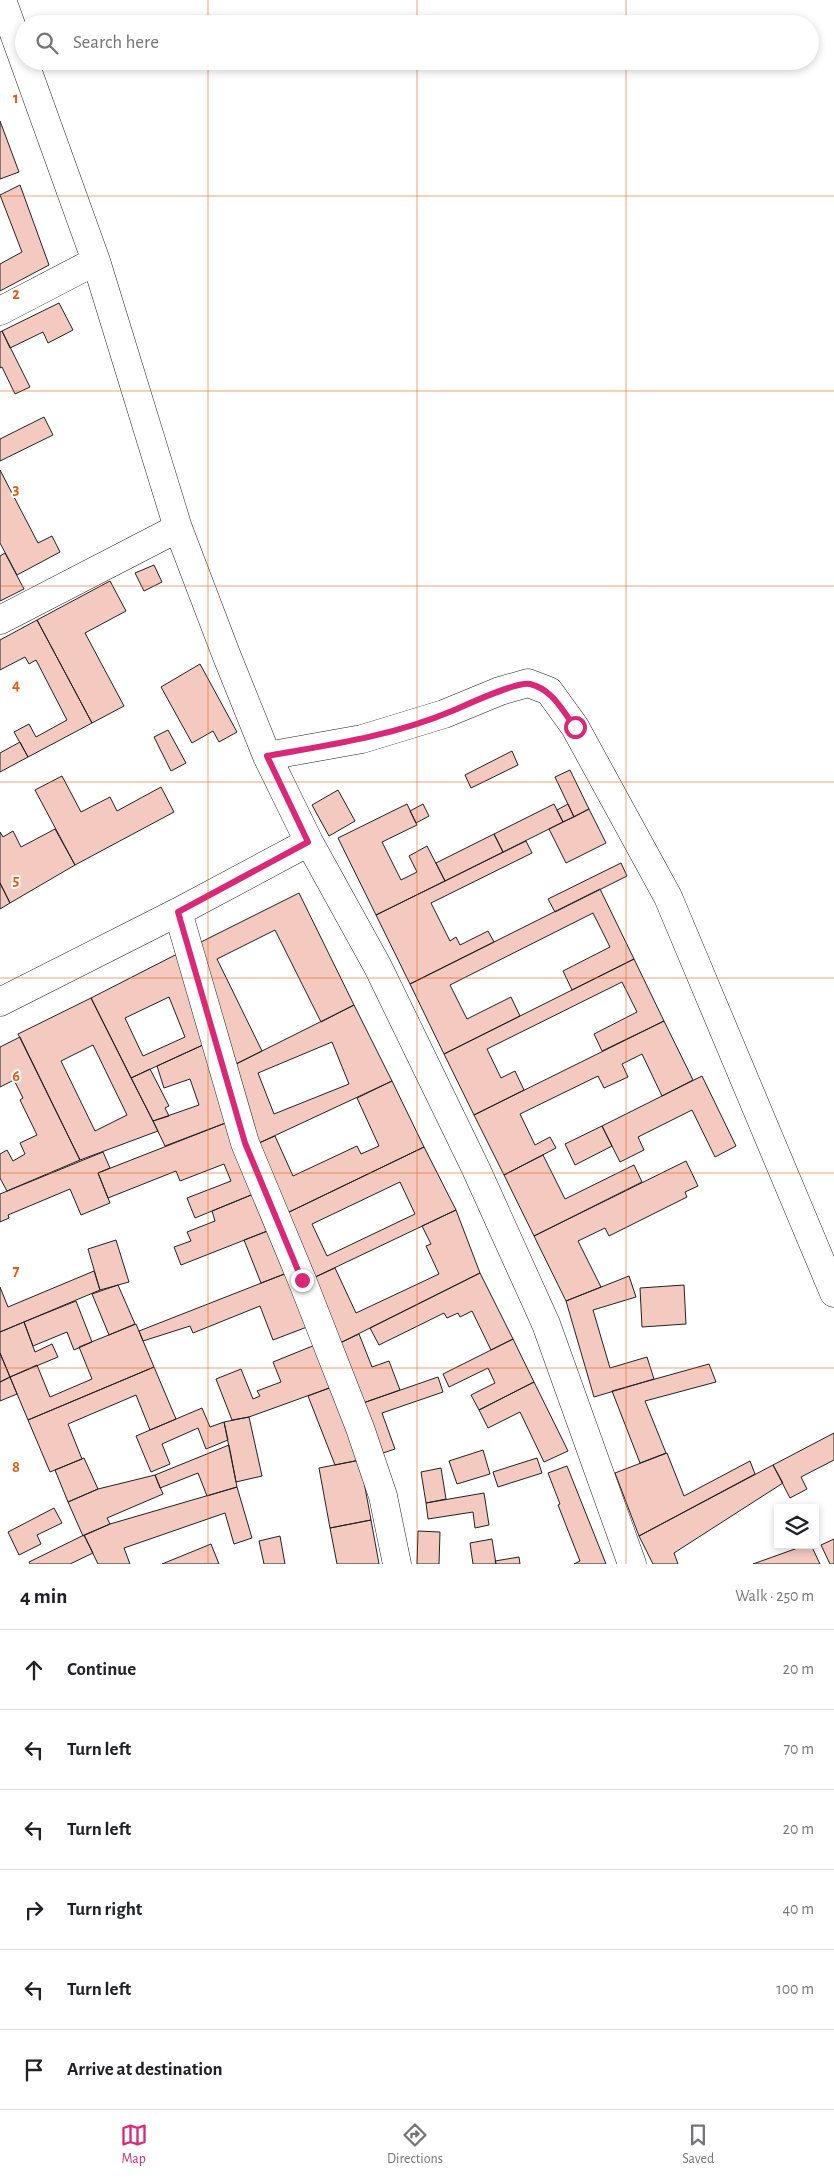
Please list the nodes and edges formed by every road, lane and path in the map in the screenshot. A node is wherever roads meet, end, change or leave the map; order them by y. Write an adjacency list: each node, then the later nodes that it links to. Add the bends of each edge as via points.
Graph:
1 (2, 3): 2 (street)
2 (15, 37)
3 (27, 70): 4 (street)
4 (96, 261): 5 (street); 6 (street)
5 (0, 310)
6 (178, 528): 7 (street); 8 (street)
7 (0, 620)
8 (267, 756): 9 (street); 12 (street, via 362,739 444,714 528,683 549,691 575,727 668,897)
9 (308, 842): 10 (street); 14 (street, via 378,968 546,1324)
10 (178, 912): 11 (street); 13 (street, via 245,1143 360,1428 383,1496)
11 (0, 1002)
12 (834, 1293)
13 (397, 1564)
14 (632, 1564)

